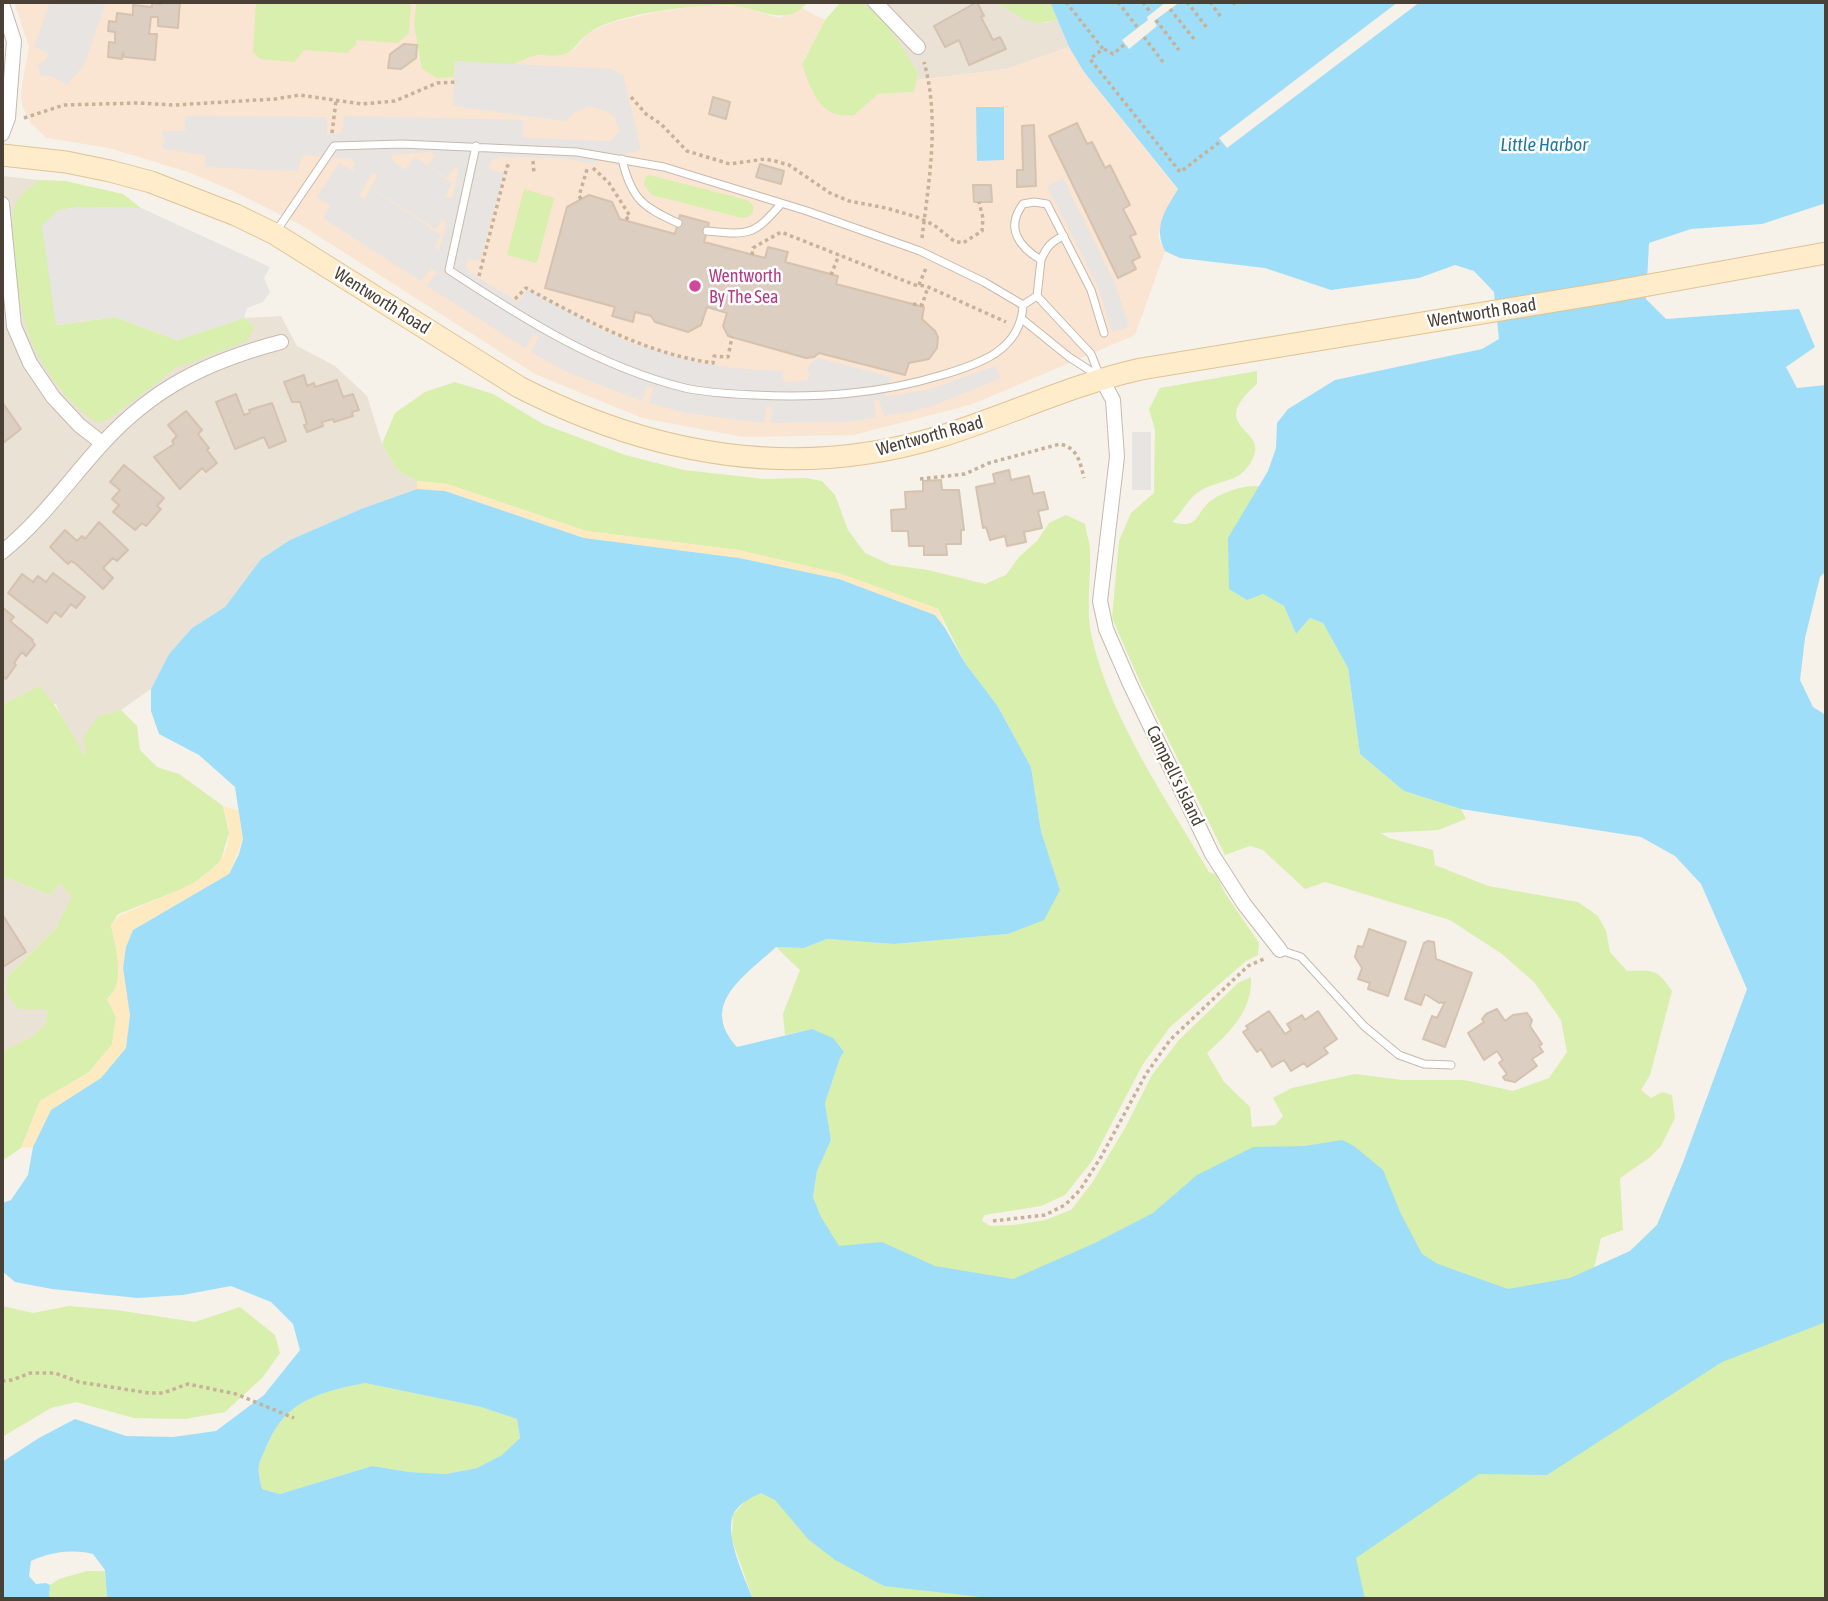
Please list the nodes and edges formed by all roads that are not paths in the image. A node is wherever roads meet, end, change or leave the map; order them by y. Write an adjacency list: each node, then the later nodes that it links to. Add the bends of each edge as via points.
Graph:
1 (875, 2): 3 (street)
2 (2, 4): 4 (street, via 13,41 8,118)
3 (918, 47)
4 (2, 134)
5 (476, 146): 7 (lane); 12 (lane, via 334,146); 18 (lane, via 449,270 551,333 648,376 686,388 726,393 833,396 884,390 988,360)
6 (2, 155): 12 (main road, Wentworth Road, via 66,162 151,182)
7 (622, 159): 9 (lane, via 664,167); 10 (lane, via 627,184 641,203)
8 (2, 204): 19 (street)
9 (781, 204): 11 (lane, via 752,230 737,234); 17 (lane, via 920,251)
10 (678, 223)
11 (707, 231)
12 (275, 234): 22 (main road, Wentworth Road, via 519,387 599,424 683,448 726,455 814,458 900,447 943,436)
13 (1063, 236): 15 (lane, via 1048,246); 15 (lane, via 1047,204 1023,204 1015,214 1017,237 1022,247); 20 (lane, via 1091,290)
14 (1826, 253): 22 (main road, Wentworth Road)
15 (1041, 260): 16 (lane)
16 (1037, 296): 17 (lane); 22 (lane, via 1091,354)
17 (1023, 304): 18 (lane)
18 (1023, 319): 22 (lane)
19 (8, 328): 23 (street, via 53,397)
20 (1104, 333)
21 (281, 342): 23 (street, via 183,378 127,418)
22 (1101, 378): 25 (street, Campell's Island, via 1113,400 1117,457 1100,601 1106,629 1212,854)
23 (102, 443): 24 (street, via 38,519)
24 (2, 552)
25 (1280, 950): 26 (lane, Campell's Island, via 1301,957 1364,1026 1399,1055 1424,1064)
26 (1451, 1065)

